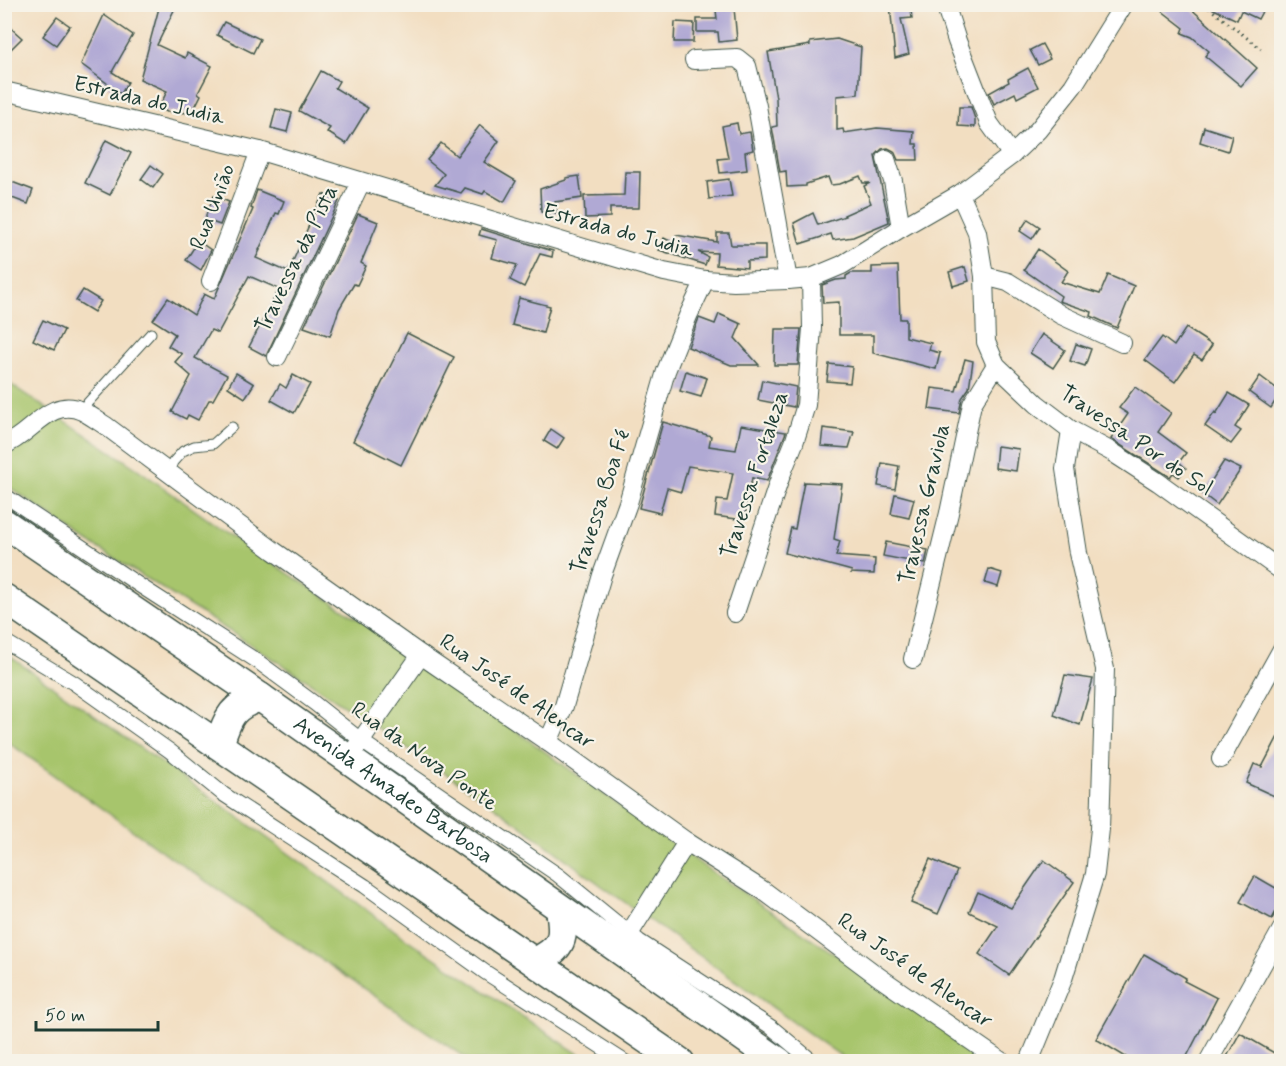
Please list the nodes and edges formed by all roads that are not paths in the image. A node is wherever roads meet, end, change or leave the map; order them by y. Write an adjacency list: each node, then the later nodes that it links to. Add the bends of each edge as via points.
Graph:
1 (1124, 4): 6 (street, Estrada do Judia, via 1073,86)
2 (948, 13): 6 (street, via 988,123)
3 (694, 60): 14 (street, via 737,58 747,66)
4 (4, 91): 5 (street, Estrada do Judia)
5 (260, 151): 8 (street, Estrada do Judia); 15 (street, Rua União)
6 (1012, 155): 9 (street, Estrada do Judia)
7 (886, 159): 10 (street)
8 (361, 182): 13 (street, Estrada do Judia, via 612,258); 18 (street, Travessa da Pista)
9 (960, 194): 10 (street, Estrada do Judia); 11 (street, Travessa Por do Sol, via 977,232)
10 (901, 228): 12 (street, Estrada do Judia, via 842,265)
11 (984, 276): 17 (street, via 1008,282 1061,315); 19 (street, Travessa Por do Sol, via 986,342)
12 (811, 279): 14 (street, Estrada do Judia); 29 (street, Travessa Fortaleza, via 806,405)
13 (705, 280): 14 (street, Estrada do Judia); 35 (street, Travessa Boa Fé, via 666,371 564,706)
14 (788, 280)
15 (211, 281)
16 (151, 333): 20 (lane)
17 (1122, 344)
18 (277, 357)
19 (996, 365): 22 (street, Travessa Por do Sol); 33 (street, Travessa Graviola, via 972,404)
20 (81, 410): 23 (street, via 65,406 56,409); 24 (street, Rua José de Alencar)
21 (232, 427): 24 (lane, via 213,444 183,451)
22 (1071, 430): 27 (street, Travessa Por do Sol, via 1158,482); 49 (street, via 1065,469 1078,553 1105,669 1100,830 1095,874 1064,979)
23 (4, 446)
24 (169, 472): 32 (street, Rua José de Alencar)
25 (4, 495): 37 (street, Rua da Nova Ponte, via 314,703)
26 (4, 523): 34 (main road, Avenida Amadeo Barbosa)
27 (1281, 571)
28 (4, 598): 36 (main road)
29 (735, 613)
30 (4, 641): 44 (street, via 74,683 223,794)
31 (1281, 649): 38 (street)
32 (421, 655): 35 (street, Rua José de Alencar); 37 (street)
33 (913, 659)
34 (260, 697): 36 (main road, via 232,712); 37 (main road, Avenida Amadeo Barbosa)
35 (548, 742): 39 (street, Rua José de Alencar)
36 (219, 746): 43 (main road)
37 (355, 750): 40 (main road, Avenida Amadeo Barbosa); 42 (street, Rua da Nova Ponte, via 558,875)
38 (1221, 759)
39 (687, 842): 42 (street); 48 (street, Rua José de Alencar, via 764,891)
40 (560, 909): 42 (main road, Avenida Amadeo Barbosa); 43 (main road, via 562,939 554,951)
41 (1281, 929): 50 (street)
42 (624, 941): 46 (main road, Avenida Amadeo Barbosa); 47 (street, Rua da Nova Ponte, via 771,1027)
43 (535, 962): 45 (main road)
44 (625, 1062)
45 (680, 1062)
46 (779, 1062)
47 (813, 1062)
48 (1002, 1062)
49 (1029, 1062)
50 (1208, 1062)

